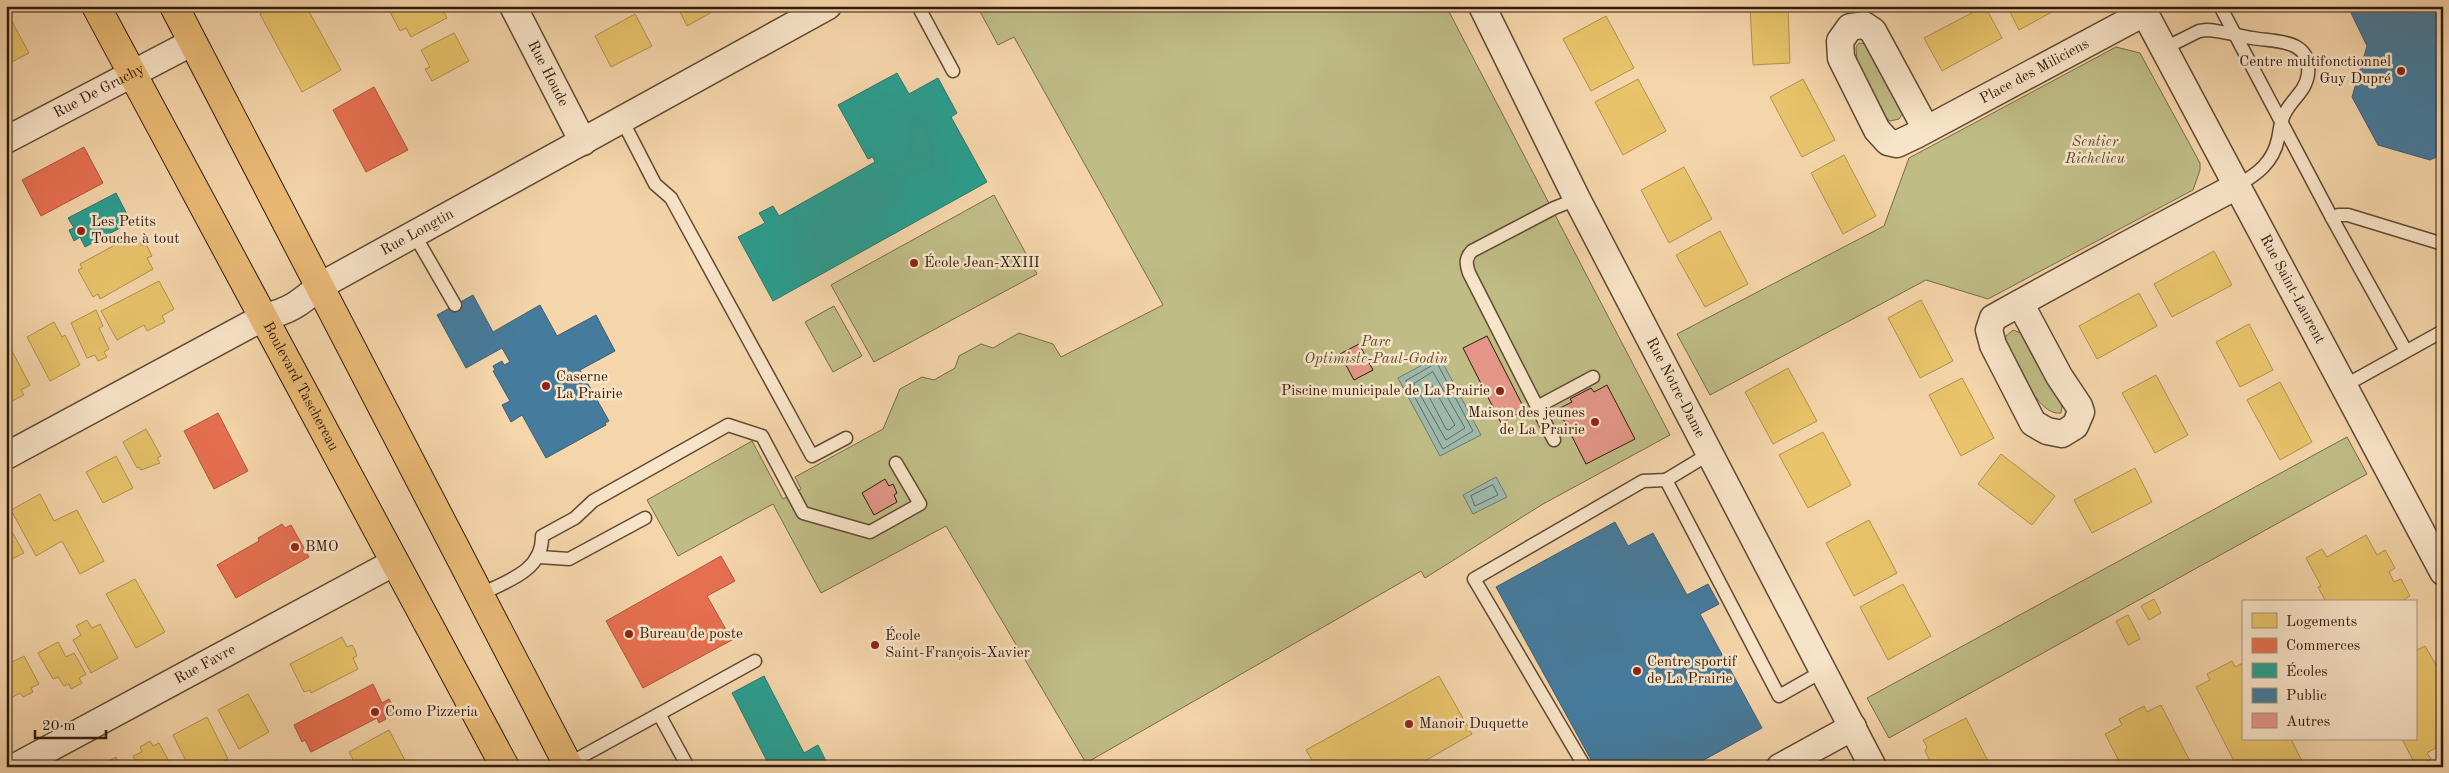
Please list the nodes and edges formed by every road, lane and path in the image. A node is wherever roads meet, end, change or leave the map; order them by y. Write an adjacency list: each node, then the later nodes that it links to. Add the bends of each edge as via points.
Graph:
1 (96, 6): 13 (main road, Boulevard Taschereau)
2 (174, 6): 10 (main road)
3 (513, 6): 18 (street, Rue Houde)
4 (828, 6): 14 (street, Rue Longtin)
5 (918, 6): 12 (lane)
6 (1482, 6): 20 (street, Rue Notre-Dame)
7 (2220, 6): 9 (lane)
8 (2142, 10): 11 (street, Rue Saint-Laurent); 16 (street, Place des Miliciens)
9 (2235, 34): 11 (lane, via 2199,31); 15 (lane); 15 (lane, via 2292,43 2304,57 2308,65 2306,84)
10 (193, 42): 13 (street, Rue De Gruchy); 24 (main road)
11 (2163, 49): 19 (street, Rue Saint-Laurent)
12 (953, 71)
13 (133, 75): 17 (street, Rue De Gruchy); 27 (main road, Boulevard Taschereau)
14 (622, 120): 18 (street, Rue Longtin); 33 (lane, via 655,184 670,198 812,456)
15 (2282, 120): 19 (lane, via 2276,148 2266,165); 21 (lane)
16 (1926, 129)
17 (6, 140)
18 (583, 142): 22 (street, Rue Longtin)
19 (2237, 186): 25 (street); 31 (street, Rue Saint-Laurent)
20 (1577, 199): 32 (lane, via 1554,208 1467,256 1469,273); 35 (street, Rue Notre-Dame)
21 (2332, 218): 23 (lane, via 2348,215); 29 (lane)
22 (414, 234): 24 (street, Rue Longtin); 26 (lane)
23 (2443, 244)
24 (320, 286): 27 (street, Rue Longtin, via 303,302 285,312); 43 (main road)
25 (2020, 303): 25 (street, via 1993,318 1989,330 1992,345 2033,423 2047,431 2062,434 2075,426 2079,406)
26 (455, 305)
27 (264, 316): 36 (street, Rue Longtin); 41 (main road, Boulevard Taschereau)
28 (2443, 331): 29 (lane)
29 (2406, 351): 31 (lane)
30 (1593, 377): 32 (lane)
31 (2344, 386): 42 (street, Rue Saint-Laurent)
32 (1537, 407): 34 (lane)
33 (846, 438)
34 (1554, 440)
35 (1709, 454): 38 (lane); 45 (street, Rue Notre-Dame)
36 (6, 456)
37 (896, 463): 40 (lane, via 920,504 870,532 804,513 762,436 728,425 593,501 575,518 542,536)
38 (1666, 480): 45 (lane, via 1779,696); 52 (lane, via 1643,481 1474,579)
39 (645, 518): 40 (lane, via 569,559)
40 (540, 557): 43 (lane, via 516,577)
41 (395, 562): 49 (street, Rue Favre); 50 (main road, Boulevard Taschereau)
42 (2443, 572)
43 (479, 595): 48 (main road)
44 (755, 661): 46 (lane)
45 (1823, 671): 47 (street, Rue Notre-Dame)
46 (659, 714): 48 (lane); 51 (lane)
47 (1853, 727): 53 (street); 54 (street, Rue Notre-Dame)
48 (568, 765)
49 (15, 767)
50 (505, 767)
51 (688, 767)
52 (1585, 767)
53 (1780, 767)
54 (1873, 767)

